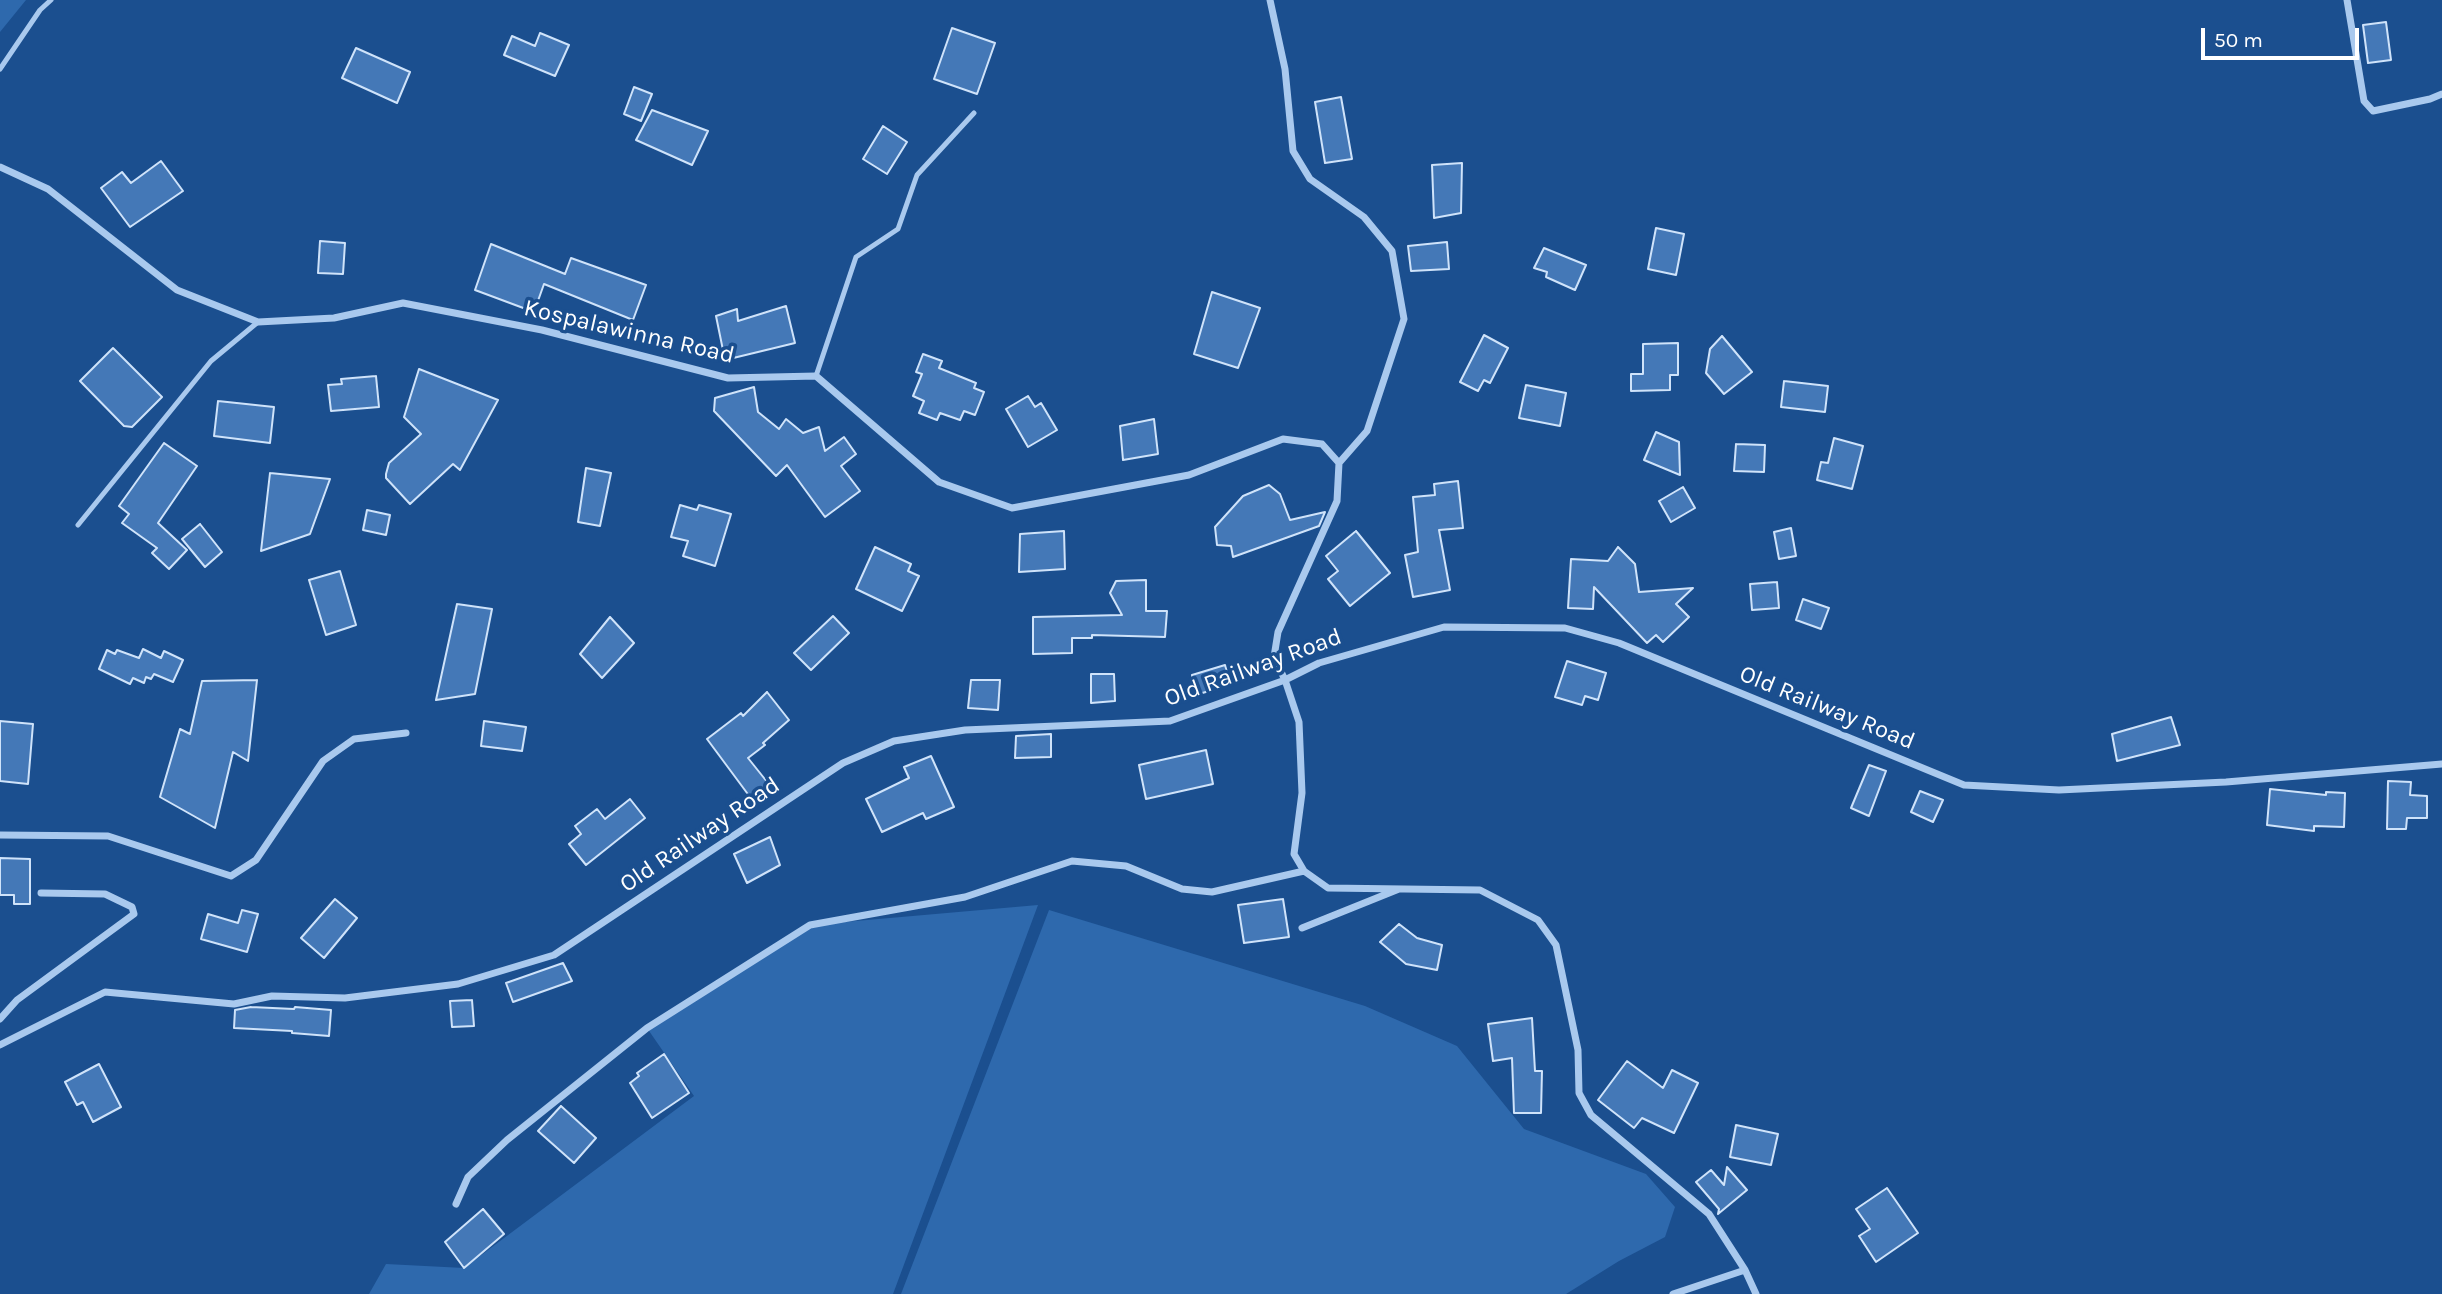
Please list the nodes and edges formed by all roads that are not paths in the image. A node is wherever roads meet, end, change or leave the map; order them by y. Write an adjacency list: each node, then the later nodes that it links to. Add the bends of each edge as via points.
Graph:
1 (51, 0): 4 (lane)
2 (1270, 0): 10 (street, via 1285,69 1293,150 1310,179 1364,217 1392,251 1404,319 1367,431)
3 (2347, 0): 5 (street, via 2364,101 2373,111)
4 (0, 69)
5 (2442, 94)
6 (974, 113): 9 (lane, via 917,175 898,229 856,257)
7 (0, 167): 8 (street, Kospalawinna Road, via 48,189 177,290)
8 (258, 322): 9 (street, Kospalawinna Road, via 334,318 403,303 542,330 728,378); 11 (lane, via 211,361)
9 (816, 376): 10 (street, via 939,482 1012,508 1189,475 1283,439 1322,444)
10 (1339, 463): 12 (street, via 1337,501 1278,632 1274,657)
11 (78, 525)
12 (1285, 680): 14 (street, Old Railway Road, via 1319,663 1444,627 1565,628 1619,643 1964,785 2059,790); 16 (street, via 1299,722 1302,793 1294,854); 21 (street, Old Railway Road, via 1170,721 965,730 894,741 843,763 554,955 458,985 345,998 272,996 234,1004 105,992)
13 (406, 733): 15 (street, via 354,739 323,761 256,860 231,876 108,836)
14 (2442, 764)
15 (0, 835)
16 (1304, 871): 17 (street, via 1328,888); 22 (street, via 1212,892 1182,889 1126,866 1072,861 965,897 810,925 647,1028 507,1140 468,1177)
17 (1402, 888): 19 (street); 23 (street, via 1480,890 1538,920 1556,945 1578,1050 1579,1093 1591,1115 1710,1214)
18 (41, 893): 20 (street, via 105,894 132,907 134,914 17,1000)
19 (1302, 928)
20 (0, 1019)
21 (0, 1045)
22 (456, 1204)
23 (1745, 1270): 24 (street); 25 (street)
24 (1673, 1294)
25 (1756, 1294)

